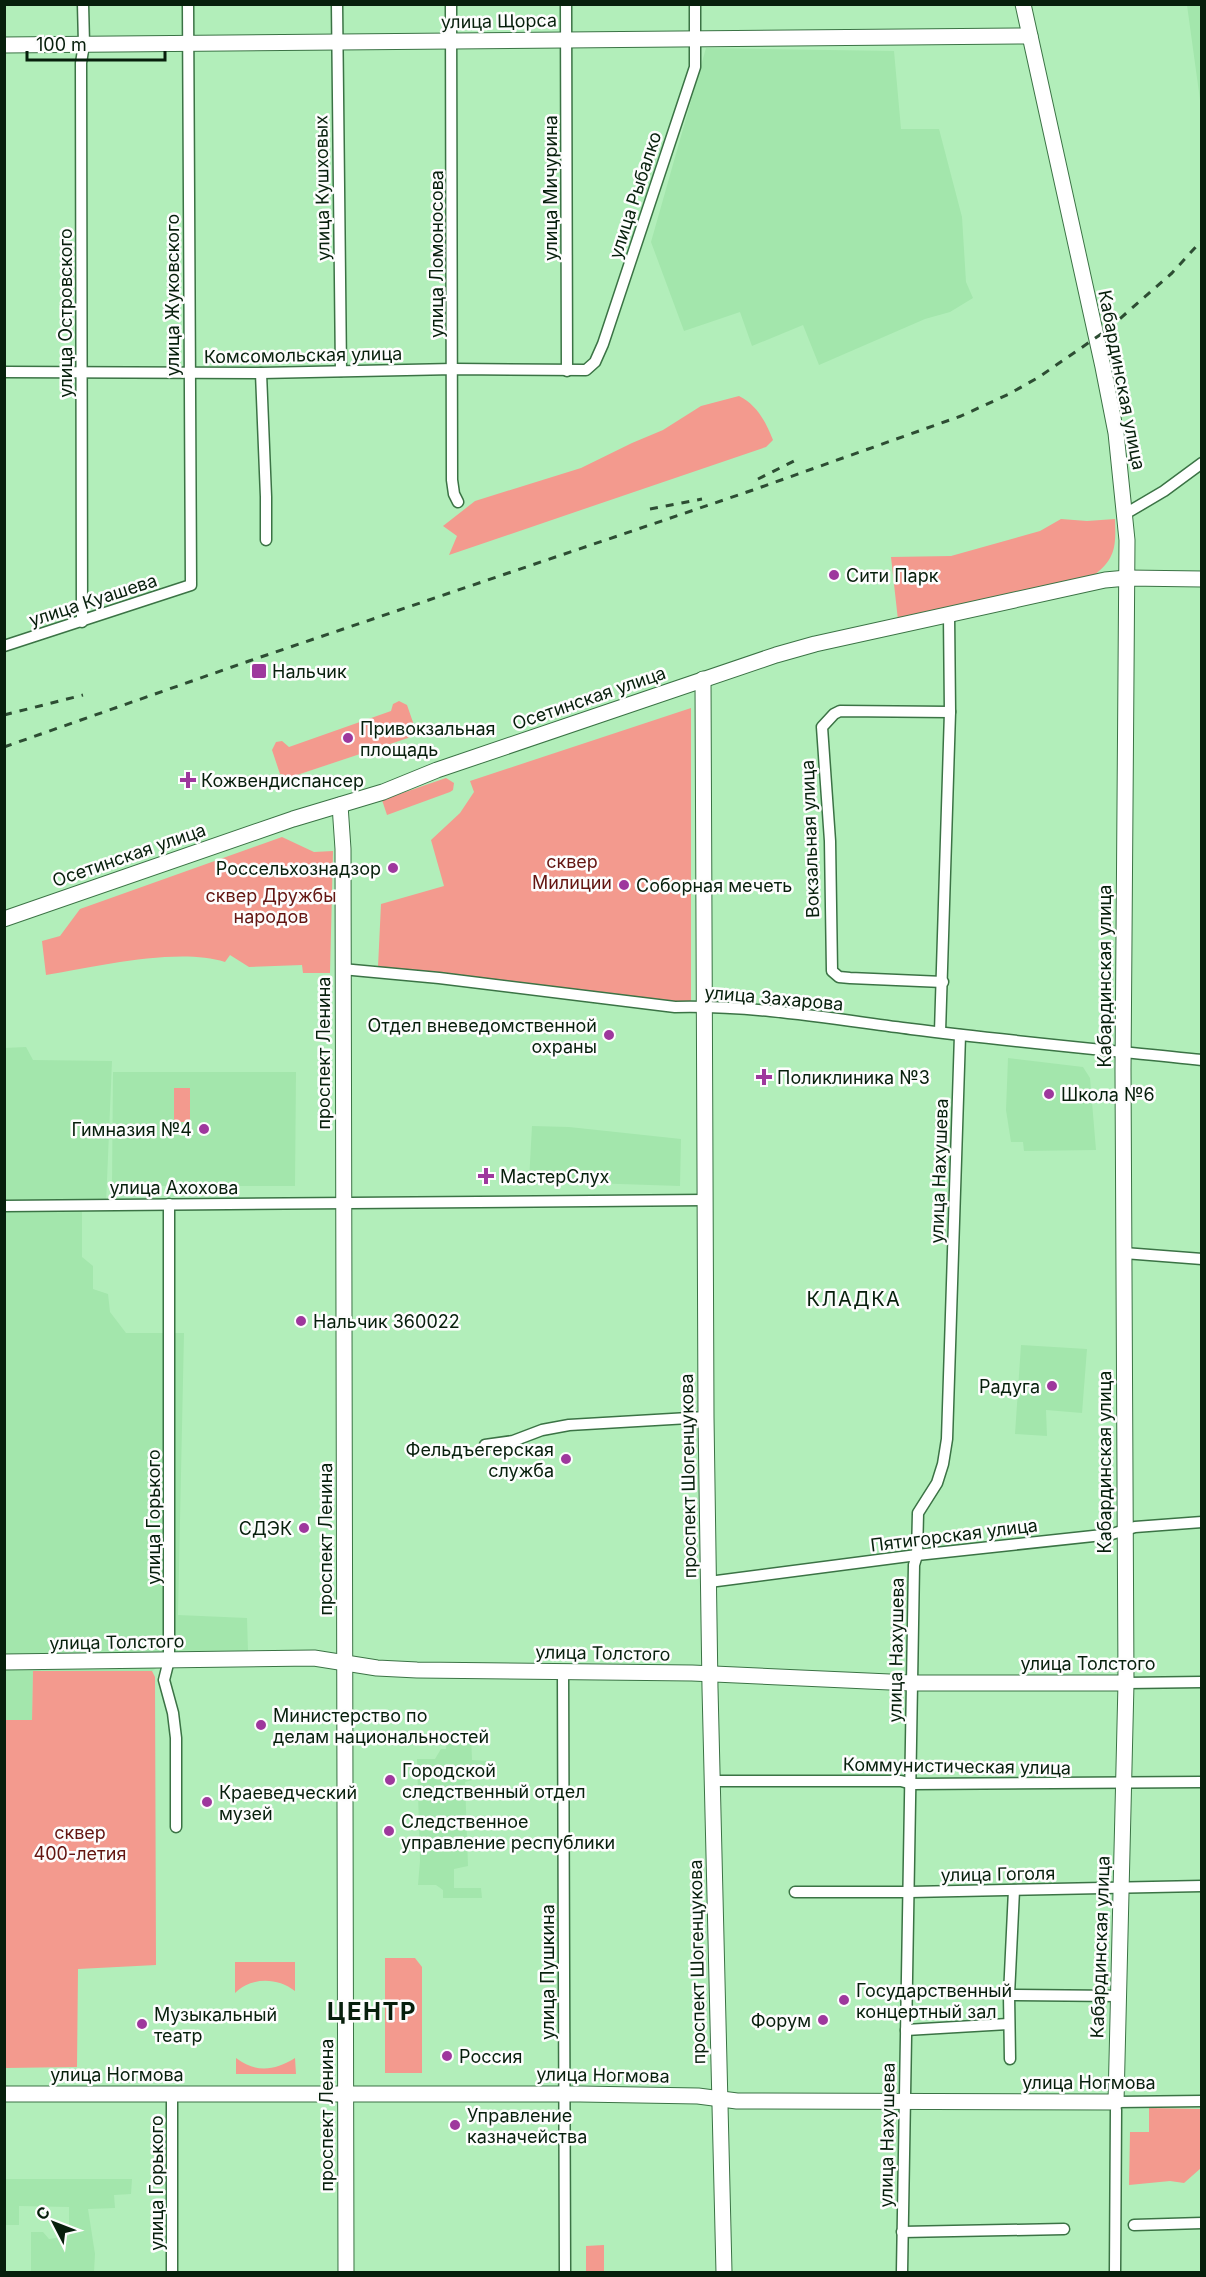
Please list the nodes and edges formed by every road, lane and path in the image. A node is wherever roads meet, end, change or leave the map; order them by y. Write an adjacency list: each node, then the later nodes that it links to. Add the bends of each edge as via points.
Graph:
1 (83, 4): 14 (street, улица Островского)
2 (188, 4): 12 (street, улица Жуковского)
3 (337, 4): 13 (street, улица Кушховых)
4 (452, 4): 11 (street, улица Ломоносова)
5 (566, 4): 10 (street, улица Мичурина)
6 (695, 4): 9 (street, улица Рыбалко)
7 (1023, 4): 8 (main road, Кабардинская улица)
8 (1030, 36): 9 (main road, улица Щорса); 25 (main road, Кабардинская улица, via 1103,367 1116,433)
9 (695, 39): 10 (main road, улица Щорса); 18 (street, улица Рыбалко, via 695,67 603,344 590,368)
10 (566, 40): 11 (main road, улица Щорса); 18 (street, улица Мичурина)
11 (452, 41): 13 (main road, улица Щорса); 16 (street, улица Ломоносова)
12 (188, 42): 13 (main road, улица Щорса); 14 (main road, улица Щорса); 21 (street, улица Жуковского)
13 (337, 42): 17 (street, улица Кушховых)
14 (84, 44): 15 (main road, улица Щорса); 20 (street, улица Островского)
15 (4, 45)
16 (454, 369): 17 (street, Комсомольская улица); 18 (street, Комсомольская улица); 24 (street, улица Ломоносова, via 452,480)
17 (341, 371): 22 (street, Комсомольская улица)
18 (567, 371)
19 (4, 372): 20 (street, Комсомольская улица)
20 (81, 372): 21 (street, Комсомольская улица); 31 (street, улица Островского)
21 (189, 372): 22 (street, Комсомольская улица); 29 (street, улица Жуковского)
22 (261, 373): 26 (street)
23 (1202, 463): 25 (street)
24 (458, 502)
25 (1125, 514): 27 (main road, Кабардинская улица)
26 (266, 540)
27 (1126, 578): 28 (main road, Осетинская улица); 30 (main road, Осетинская улица); 42 (main road, Кабардинская улица)
28 (1202, 579)
29 (191, 585): 31 (street, улица Куашева)
30 (949, 615): 33 (main road, Осетинская улица, via 815,644); 34 (street)
31 (82, 622): 32 (street, улица Куашева)
32 (4, 646)
33 (703, 680): 35 (main road, Осетинская улица); 39 (main road, проспект Шогенцукова)
34 (950, 712): 38 (street); 38 (street, Вокзальная улица, via 840,711 822,727 830,841 832,970 839,977)
35 (340, 805): 36 (main road, Осетинская улица); 37 (main road, проспект Ленина)
36 (4, 919)
37 (342, 969): 39 (street, улица Захарова, via 675,1007); 45 (main road, проспект Ленина)
38 (943, 982): 40 (street)
39 (706, 1007): 40 (street, улица Захарова); 44 (main road, проспект Шогенцукова)
40 (940, 1032): 41 (street, улица Захарова)
41 (960, 1035): 42 (street, улица Захарова); 54 (street, улица Нахушева, via 947,1439 937,1483 918,1513)
42 (1123, 1052): 43 (street, улица Захарова); 48 (main road, Кабардинская улица)
43 (1202, 1060)
44 (705, 1200): 45 (street, улица Ахохова); 50 (main road, проспект Шогенцукова)
45 (344, 1202): 46 (street, улица Ахохова); 58 (main road, проспект Ленина)
46 (169, 1204): 47 (street, улица Ахохова); 56 (street, улица Горького)
47 (4, 1206)
48 (1124, 1253): 49 (street); 53 (main road, Кабардинская улица)
49 (1202, 1259)
50 (706, 1417): 51 (street, via 569,1425); 55 (main road, проспект Шогенцукова)
51 (485, 1445)
52 (1202, 1522): 53 (street, Пятигорская улица)
53 (1124, 1529): 54 (street, Пятигорская улица, via 1103,1535); 63 (main road, Кабардинская улица)
54 (917, 1555): 55 (street, Пятигорская улица); 62 (street, улица Нахушева)
55 (709, 1582): 60 (main road, проспект Шогенцукова)
56 (169, 1660): 57 (main road, улица Толстого); 58 (main road, улица Толстого, via 314,1658); 68 (street, улица Горького, via 164,1680 176,1738)
57 (4, 1662)
58 (344, 1664): 59 (main road, улица Толстого, via 417,1670); 81 (main road, проспект Ленина)
59 (562, 1672): 60 (main road, улица Толстого); 82 (street, улица Пушкина)
60 (710, 1674): 62 (main road, улица Толстого); 64 (main road, проспект Шогенцукова)
61 (1202, 1682): 63 (street, улица Толстого)
62 (912, 1683): 63 (main road, улица Толстого); 66 (street, улица Нахушева)
63 (1126, 1683): 67 (main road, Кабардинская улица)
64 (713, 1781): 66 (street, Коммунистическая улица); 83 (main road, проспект Шогенцукова)
65 (1202, 1782): 67 (street, Коммунистическая улица)
66 (912, 1784): 67 (street, Коммунистическая улица); 73 (street, улица Нахушева)
67 (1124, 1784): 70 (main road, Кабардинская улица)
68 (176, 1827)
69 (1202, 1886): 70 (street, улица Гоголя)
70 (1121, 1887): 71 (street, улица Гоголя); 75 (main road, Кабардинская улица)
71 (1014, 1890): 73 (street, улица Гоголя); 74 (street)
72 (795, 1892): 73 (street, улица Гоголя)
73 (909, 1892): 77 (street, улица Нахушева)
74 (1009, 1995): 75 (street); 76 (street)
75 (1118, 1996): 86 (main road, Кабардинская улица)
76 (1008, 2024): 77 (street); 78 (street)
77 (906, 2030): 85 (street, улица Нахушева)
78 (1010, 2059)
79 (172, 2092): 80 (main road, улица Ногмова); 81 (main road, улица Ногмова); 91 (street, улица Горького)
80 (4, 2094)
81 (346, 2094): 82 (main road, улица Ногмова); 92 (main road, проспект Ленина)
82 (564, 2094): 83 (main road, улица Ногмова); 93 (street, улица Пушкина)
83 (720, 2099): 85 (main road, улица Ногмова); 94 (main road, проспект Шогенцукова)
84 (1202, 2101): 86 (street, улица Ногмова)
85 (903, 2103): 86 (main road, улица Ногмова); 90 (street, улица Нахушева)
86 (1116, 2106): 96 (street, Кабардинская улица)
87 (1202, 2223): 88 (street)
88 (1134, 2225)
89 (1064, 2229): 90 (street)
90 (902, 2232): 95 (street, улица Нахушева)
91 (172, 2272)
92 (346, 2272)
93 (565, 2272)
94 (724, 2272)
95 (902, 2272)
96 (1115, 2272)

